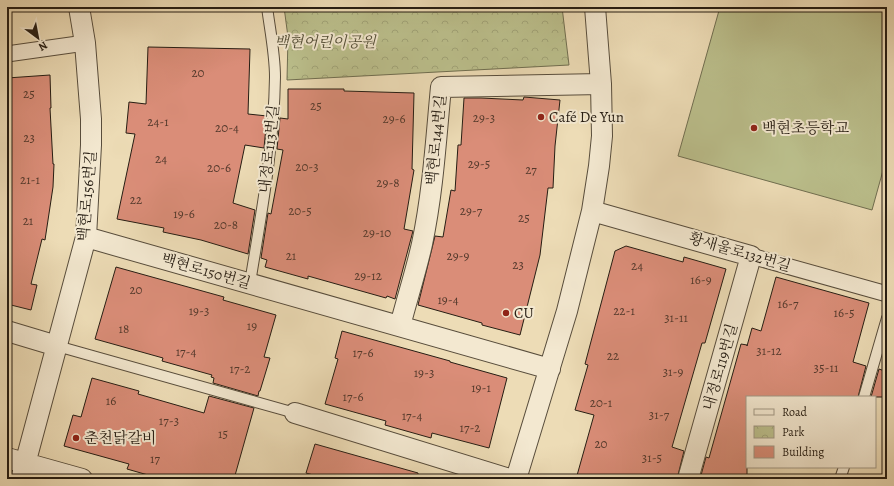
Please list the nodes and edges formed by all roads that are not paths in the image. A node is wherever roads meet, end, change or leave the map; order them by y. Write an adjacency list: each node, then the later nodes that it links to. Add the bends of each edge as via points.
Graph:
1 (79, 7): 4 (street, 백현로156번길)
2 (595, 7): 6 (street)
3 (267, 10): 10 (lane, 내정로113번길, via 275,76 271,144)
4 (85, 43): 5 (street); 8 (street, 백현로156번길, via 91,119)
5 (7, 54)
6 (601, 84): 7 (street, via 602,136); 13 (street, 백현로144번길, via 441,87 427,217)
7 (592, 211): 9 (street, 황새울로132번길); 16 (street)
8 (86, 237): 10 (street, 백현로150번길); 15 (street, 백현로156번길)
9 (751, 256): 11 (street, 황새울로132번길); 24 (street, 내정로119번길)
10 (250, 284): 13 (street, 백현로150번길)
11 (887, 294)
12 (887, 318): 17 (lane)
13 (400, 326): 16 (street)
14 (7, 331): 15 (street)
15 (57, 346): 18 (lane); 19 (street, 백현로156번길)
16 (550, 369): 23 (street)
17 (864, 396)
18 (295, 413): 22 (street)
19 (18, 467): 21 (street)
20 (844, 468): 25 (lane)
21 (82, 479)
22 (509, 479)
23 (516, 479)
24 (688, 479)
25 (840, 479)

